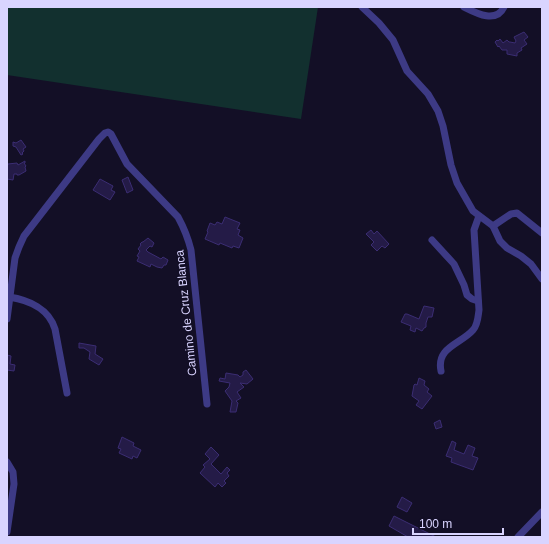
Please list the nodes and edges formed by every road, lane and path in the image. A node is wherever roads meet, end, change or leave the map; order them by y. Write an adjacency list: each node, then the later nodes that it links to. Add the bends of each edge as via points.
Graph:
1 (362, 7): 4 (street, via 380,22 393,40 407,71 428,94 438,111 457,183 473,211)
2 (464, 7): 3 (street, via 488,16 496,15)
3 (504, 7)
4 (479, 216): 5 (street); 10 (street, via 474,230)
5 (493, 226): 6 (street, via 517,213); 8 (street, via 500,241 531,264)
6 (542, 233)
7 (432, 240): 10 (street, via 454,264 467,295)
8 (542, 280)
9 (9, 298): 11 (street, Camino de Cruz Blanca); 13 (street, via 27,301 49,315 53,322); 14 (street, Camino de Cruz Blanca, via 15,258 24,236 99,139 108,132 127,164 178,217 188,238)
10 (478, 301): 12 (street, via 476,325 444,352 439,365)
11 (7, 319)
12 (441, 371)
13 (68, 393)
14 (207, 404)
15 (7, 462): 17 (street, via 13,472 14,484)
16 (542, 512): 18 (street)
17 (7, 532)
18 (518, 537)

